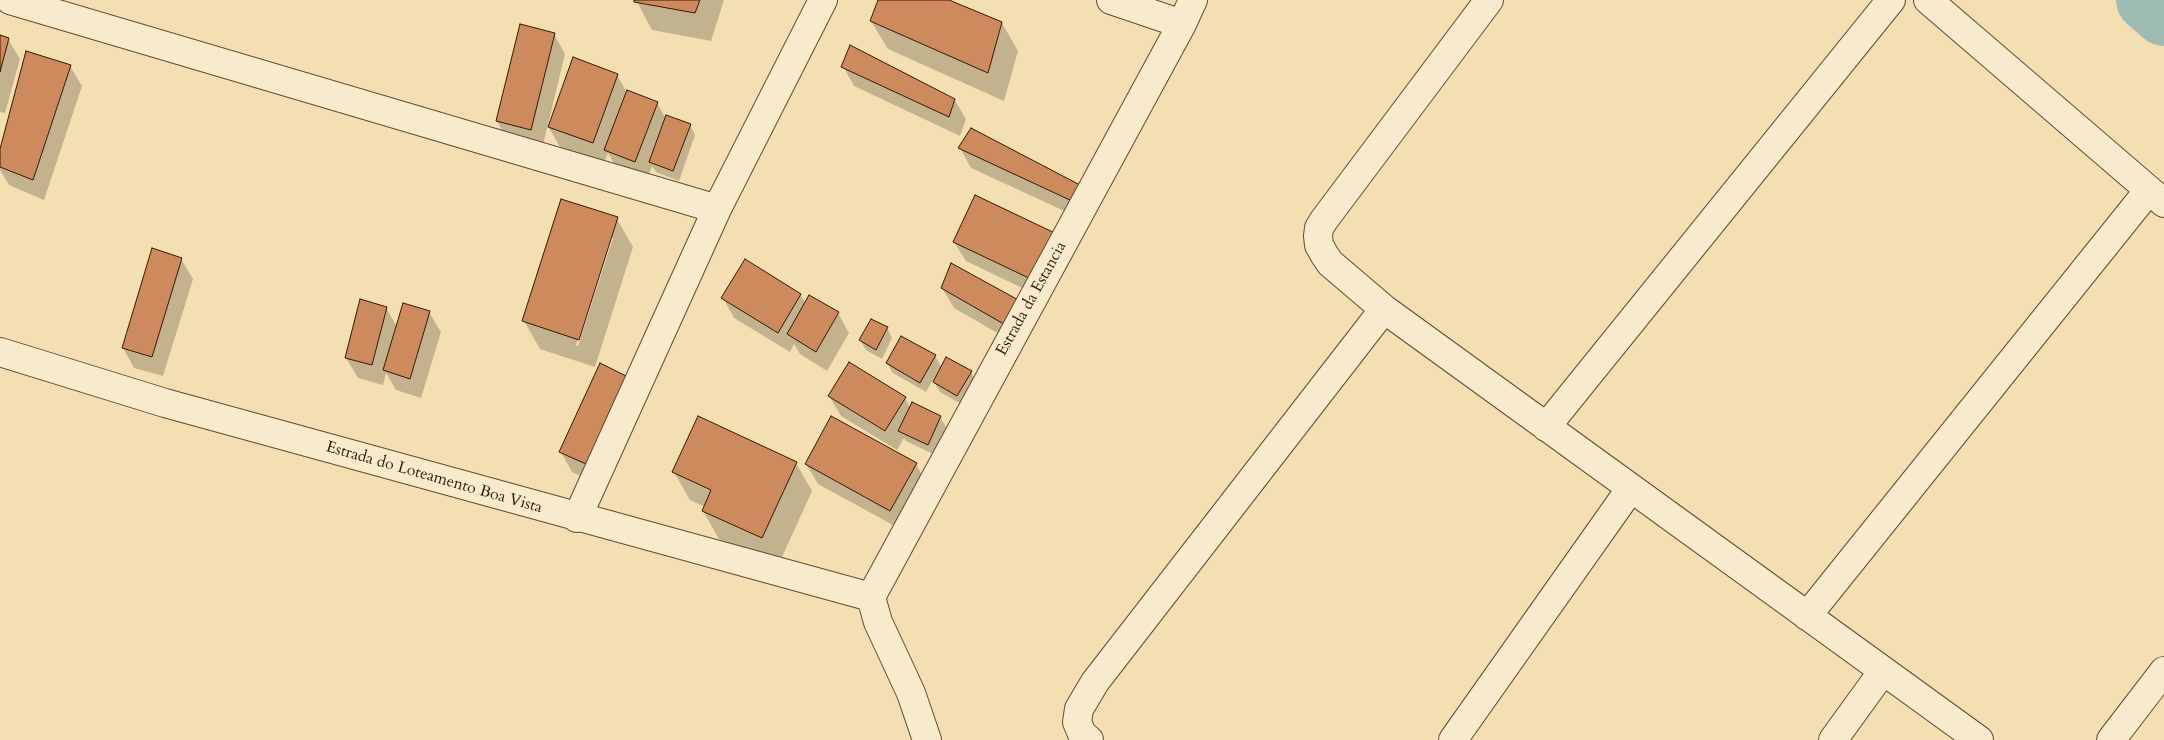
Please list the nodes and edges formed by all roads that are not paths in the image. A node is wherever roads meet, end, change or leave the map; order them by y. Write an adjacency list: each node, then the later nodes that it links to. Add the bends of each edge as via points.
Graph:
1 (10, 0): 9 (street)
2 (823, 0): 9 (street)
3 (1111, 0): 7 (street)
4 (1489, 0): 10 (street, via 1318,228 1319,245 1330,263)
5 (1891, 0): 12 (street)
6 (1928, 0): 8 (street)
7 (1187, 12): 15 (street, Estrada da Estancia)
8 (2157, 197): 16 (street)
9 (717, 210): 14 (street)
10 (1384, 309): 12 (street); 20 (street, via 1095,682 1080,709 1077,722)
11 (0, 352): 14 (street, Estrada do Loteamento Boa Vista, via 165,403)
12 (1546, 427): 13 (street)
13 (1631, 488): 16 (street); 21 (street)
14 (577, 518): 15 (street, Estrada do Loteamento Boa Vista)
15 (871, 597): 19 (street, via 878,622 912,693)
16 (1807, 616): 17 (street)
17 (1883, 671): 22 (street); 23 (street)
18 (2164, 671): 24 (street)
19 (928, 740)
20 (1089, 740)
21 (1453, 740)
22 (1833, 740)
23 (1979, 740)
24 (2111, 740)

